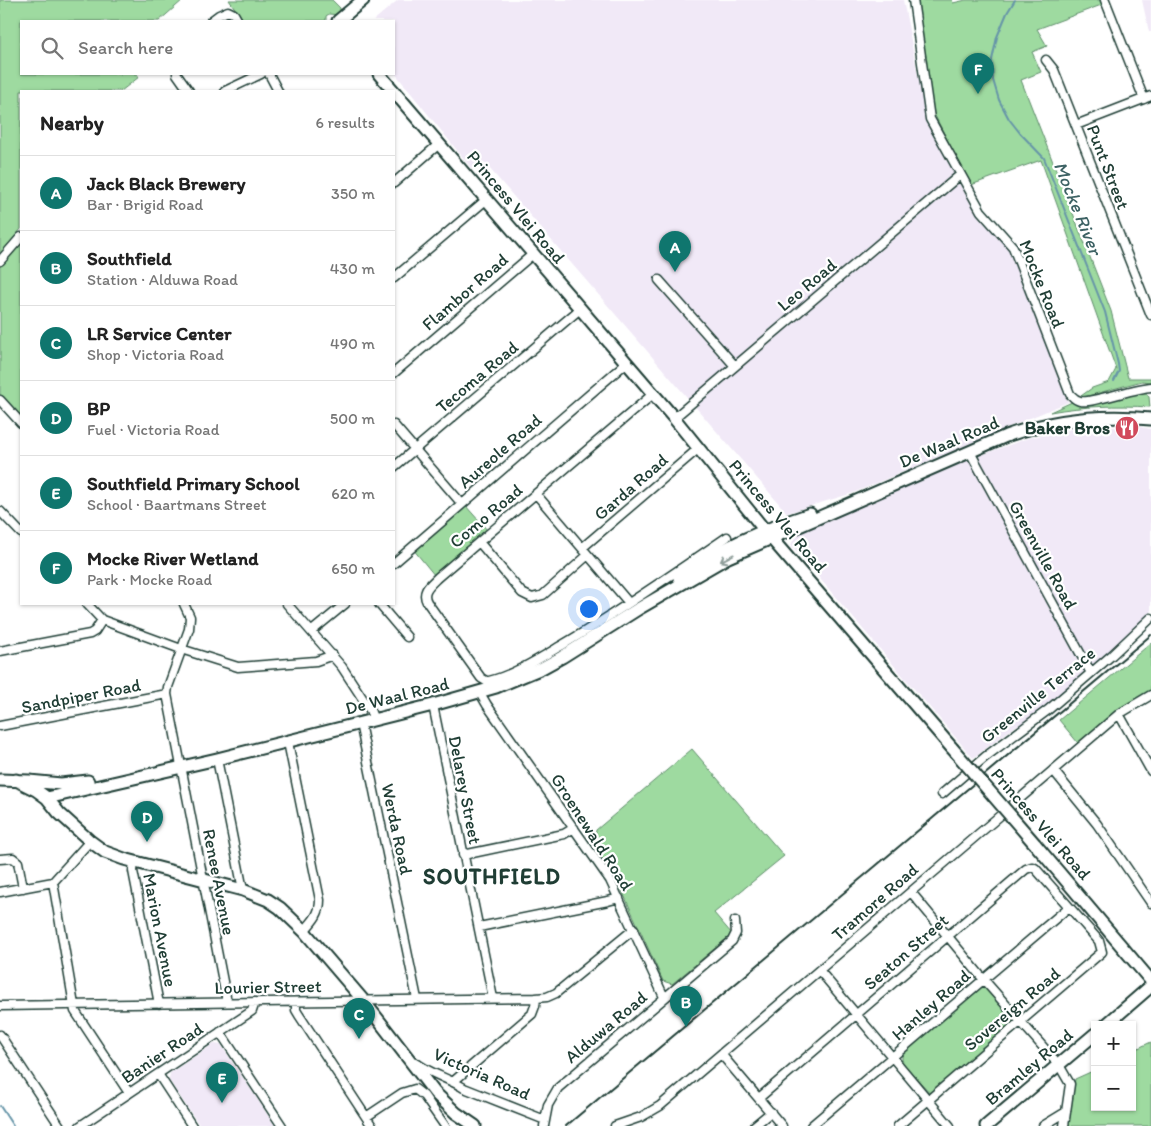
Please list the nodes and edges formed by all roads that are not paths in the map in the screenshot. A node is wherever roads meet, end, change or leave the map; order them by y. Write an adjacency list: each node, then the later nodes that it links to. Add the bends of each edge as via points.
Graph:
1 (363, 0): 6 (street)
2 (913, 0): 20 (street, Mocke Road, via 928,112)
3 (1105, 0): 17 (street)
4 (212, 20): 5 (street, via 228,11)
5 (237, 20)
6 (339, 20)
7 (1046, 60): 18 (street, Punt Street, via 1054,70)
8 (178, 75): 12 (street)
9 (259, 75): 13 (street)
10 (270, 75): 14 (street)
11 (380, 75): 15 (street, Princess Vlei Road)
12 (188, 90)
13 (228, 90)
14 (277, 90)
15 (393, 90)
16 (395, 93): 19 (street, Princess Vlei Road)
17 (1147, 98): 18 (street)
18 (1076, 125): 29 (street, Punt Street)
19 (439, 144): 21 (street); 22 (street, Princess Vlei Road)
20 (960, 175): 31 (street, Leo Road); 33 (street, Mocke Road, via 986,218 1013,247 1072,397 1086,402)
21 (395, 182)
22 (487, 199): 24 (street, Princess Vlei Road); 26 (street)
23 (20, 238): 25 (street)
24 (533, 254): 28 (street, Princess Vlei Road); 32 (street, Flambor Road)
25 (0, 261)
26 (395, 277)
27 (659, 280): 31 (street)
28 (580, 309): 30 (street, Princess Vlei Road); 41 (street, Tecoma Road)
29 (1151, 315)
30 (626, 363): 34 (street, Princess Vlei Road); 45 (street, Aureole Road)
31 (735, 366): 36 (street, Leo Road)
32 (395, 372)
33 (1151, 387)
34 (653, 394): 36 (street, Princess Vlei Road); 44 (street, Como Road)
35 (0, 400): 38 (street)
36 (674, 418): 40 (street, Princess Vlei Road)
37 (1151, 419): 42 (street, De Waal Road, via 1109,416 1059,421 1021,431)
38 (20, 422)
39 (395, 425): 41 (street)
40 (699, 448): 48 (street, Princess Vlei Road); 51 (street, Garda Road)
41 (415, 449): 43 (street, Tecoma Road); 45 (street)
42 (970, 452): 48 (street, De Waal Road); 67 (street, Greenville Road)
43 (395, 466)
44 (536, 494): 50 (street, Como Road); 51 (street)
45 (462, 504): 53 (street, Aureole Road)
46 (0, 511): 47 (street)
47 (20, 532)
48 (768, 534): 59 (street, De Waal Road); 108 (street, Princess Vlei Road, bridge)
49 (727, 537): 59 (street)
50 (479, 542): 52 (street, via 522,593 532,598 543,595); 59 (street, Como Road, via 424,594 431,610 486,681 539,659)
51 (582, 548): 52 (street)
52 (588, 555): 59 (street)
53 (395, 562)
54 (88, 605): 61 (street)
55 (184, 605): 64 (street, via 190,617)
56 (288, 605): 62 (street)
57 (344, 605): 62 (street)
58 (380, 605): 63 (street)
59 (634, 606): 68 (street, De Waal Road, via 542,668)
60 (1151, 618): 67 (street, Greenville Terrace)
61 (102, 620): 64 (street); 65 (street, via 90,634)
62 (312, 631): 66 (street)
63 (407, 637)
64 (181, 649): 66 (street, via 238,667 316,661); 69 (street)
65 (0, 651)
66 (333, 656): 73 (street)
67 (1091, 673): 85 (street, Greenville Terrace)
68 (480, 693): 71 (street, De Waal Road); 87 (street, Groenewald Road)
69 (167, 694): 75 (street, Sandpiper Road); 78 (street, Renee Avenue)
70 (1151, 694): 72 (street, Tramore Road)
71 (433, 705): 73 (street, De Waal Road); 89 (street, Delarey Street)
72 (1119, 714): 79 (street, Tramore Road); 80 (street)
73 (374, 720): 74 (street, De Waal Road)
74 (360, 723): 76 (street, De Waal Road); 113 (street, Werda Road)
75 (0, 726)
76 (288, 742): 77 (street, De Waal Road); 104 (street, via 320,900 316,917)
77 (217, 759): 78 (street, De Waal Road); 95 (street)
78 (180, 767): 81 (street, De Waal Road); 92 (street, Renee Avenue)
79 (1053, 770): 97 (street, Tramore Road); 99 (street, via 1097,824)
80 (1151, 771)
81 (147, 774): 84 (street, De Waal Road); 86 (street, De Waal Road)
82 (0, 780): 83 (street, De Waal Road)
83 (16, 780): 84 (street, De Waal Road); 86 (street, Victoria Road)
84 (57, 784): 86 (street)
85 (942, 794)
86 (47, 798): 88 (street, Victoria Road)
87 (574, 828): 89 (street, via 558,835); 98 (street, Groenewald Road, via 610,880)
88 (90, 841): 91 (street, Victoria Road, via 113,855); 93 (street)
89 (463, 855): 102 (street, Delarey Street)
90 (0, 859): 94 (street, via 16,859)
91 (134, 862): 92 (street, Victoria Road); 118 (street, Marion Avenue, via 133,871)
92 (203, 880): 95 (street, Victoria Road); 115 (street, Renee Avenue)
93 (53, 882): 94 (street); 119 (street)
94 (23, 888): 96 (street)
95 (243, 890): 104 (street, Victoria Road, via 280,908)
96 (0, 892)
97 (911, 892): 105 (street); 106 (street, Tramore Road)
98 (618, 898): 102 (street); 103 (street, Groenewald Road)
99 (1151, 903)
100 (1069, 907): 105 (street, Seaton Street, via 1038,870 1029,867); 107 (street, Hanley Road); 122 (street, Sovereign Road, via 1100,941 1102,952)
101 (735, 921): 110 (street, Alduwa Road, via 736,933 732,941)
102 (479, 927): 111 (street, Delarey Street)
103 (634, 929): 110 (street, Groenewald Road); 112 (street, Lourier Street, via 556,993)
104 (304, 931): 114 (street, Victoria Road)
105 (948, 936): 107 (street); 121 (street, Seaton Street)
106 (819, 970): 121 (street); 127 (street, Tramore Road)
107 (984, 980): 122 (street); 129 (street, Hanley Road)
108 (1151, 981)
109 (1151, 986): 123 (street)
110 (664, 997): 139 (street, Alduwa Road, via 558,1088 548,1105)
111 (493, 998): 112 (street, Lourier Street); 113 (street, Lourier Street)
112 (536, 998): 132 (street, via 532,1014)
113 (417, 999): 114 (street, Lourier Street)
114 (363, 1000): 117 (street, Lourier Street); 128 (street, Victoria Road)
115 (227, 1002): 116 (street, Lourier Street); 118 (street, Lourier Street)
116 (254, 1002): 117 (street, Lourier Street); 124 (street, Banier Road, via 252,1011)
117 (296, 1002): 138 (street, via 297,1012)
118 (159, 1004): 119 (street, Lourier Street)
119 (74, 1005): 120 (street, Lourier Street); 133 (street, via 77,1016)
120 (0, 1006)
121 (856, 1015): 129 (street); 134 (street, Seaton Street)
122 (1021, 1021): 130 (street); 135 (street, Sovereign Road)
123 (1111, 1021)
124 (220, 1032): 131 (street, Banier Road); 143 (street)
125 (0, 1035): 140 (street)
126 (1091, 1037): 130 (street, Bramley Road)
127 (721, 1054): 134 (street); 147 (street, Tramore Road, via 660,1106)
128 (407, 1055): 132 (street, Victoria Road, via 424,1069); 146 (street, Victoria Road, via 435,1093)
129 (892, 1058): 135 (street); 150 (street, Hanley Road)
130 (1059, 1065): 137 (street, via 1070,1084); 153 (street, Bramley Road)
131 (158, 1074): 133 (street, Banier Road); 142 (street)
132 (454, 1081): 139 (street, Victoria Road)
133 (129, 1093): 141 (street, Banier Road)
134 (759, 1098): 136 (street)
135 (928, 1100): 151 (street, Sovereign Road); 152 (street)
136 (771, 1112): 148 (street); 149 (street)
137 (1066, 1112): 154 (street); 155 (street)
138 (366, 1117): 144 (street); 145 (street, via 402,1093 414,1089 424,1096)
139 (544, 1123)
140 (60, 1126)
141 (80, 1126)
142 (192, 1126)
143 (282, 1126)
144 (372, 1126)
145 (445, 1126)
146 (475, 1126)
147 (615, 1126)
148 (754, 1126)
149 (782, 1126)
150 (811, 1126)
151 (898, 1126)
152 (950, 1126)
153 (986, 1126)
154 (1043, 1126)
155 (1064, 1126)

